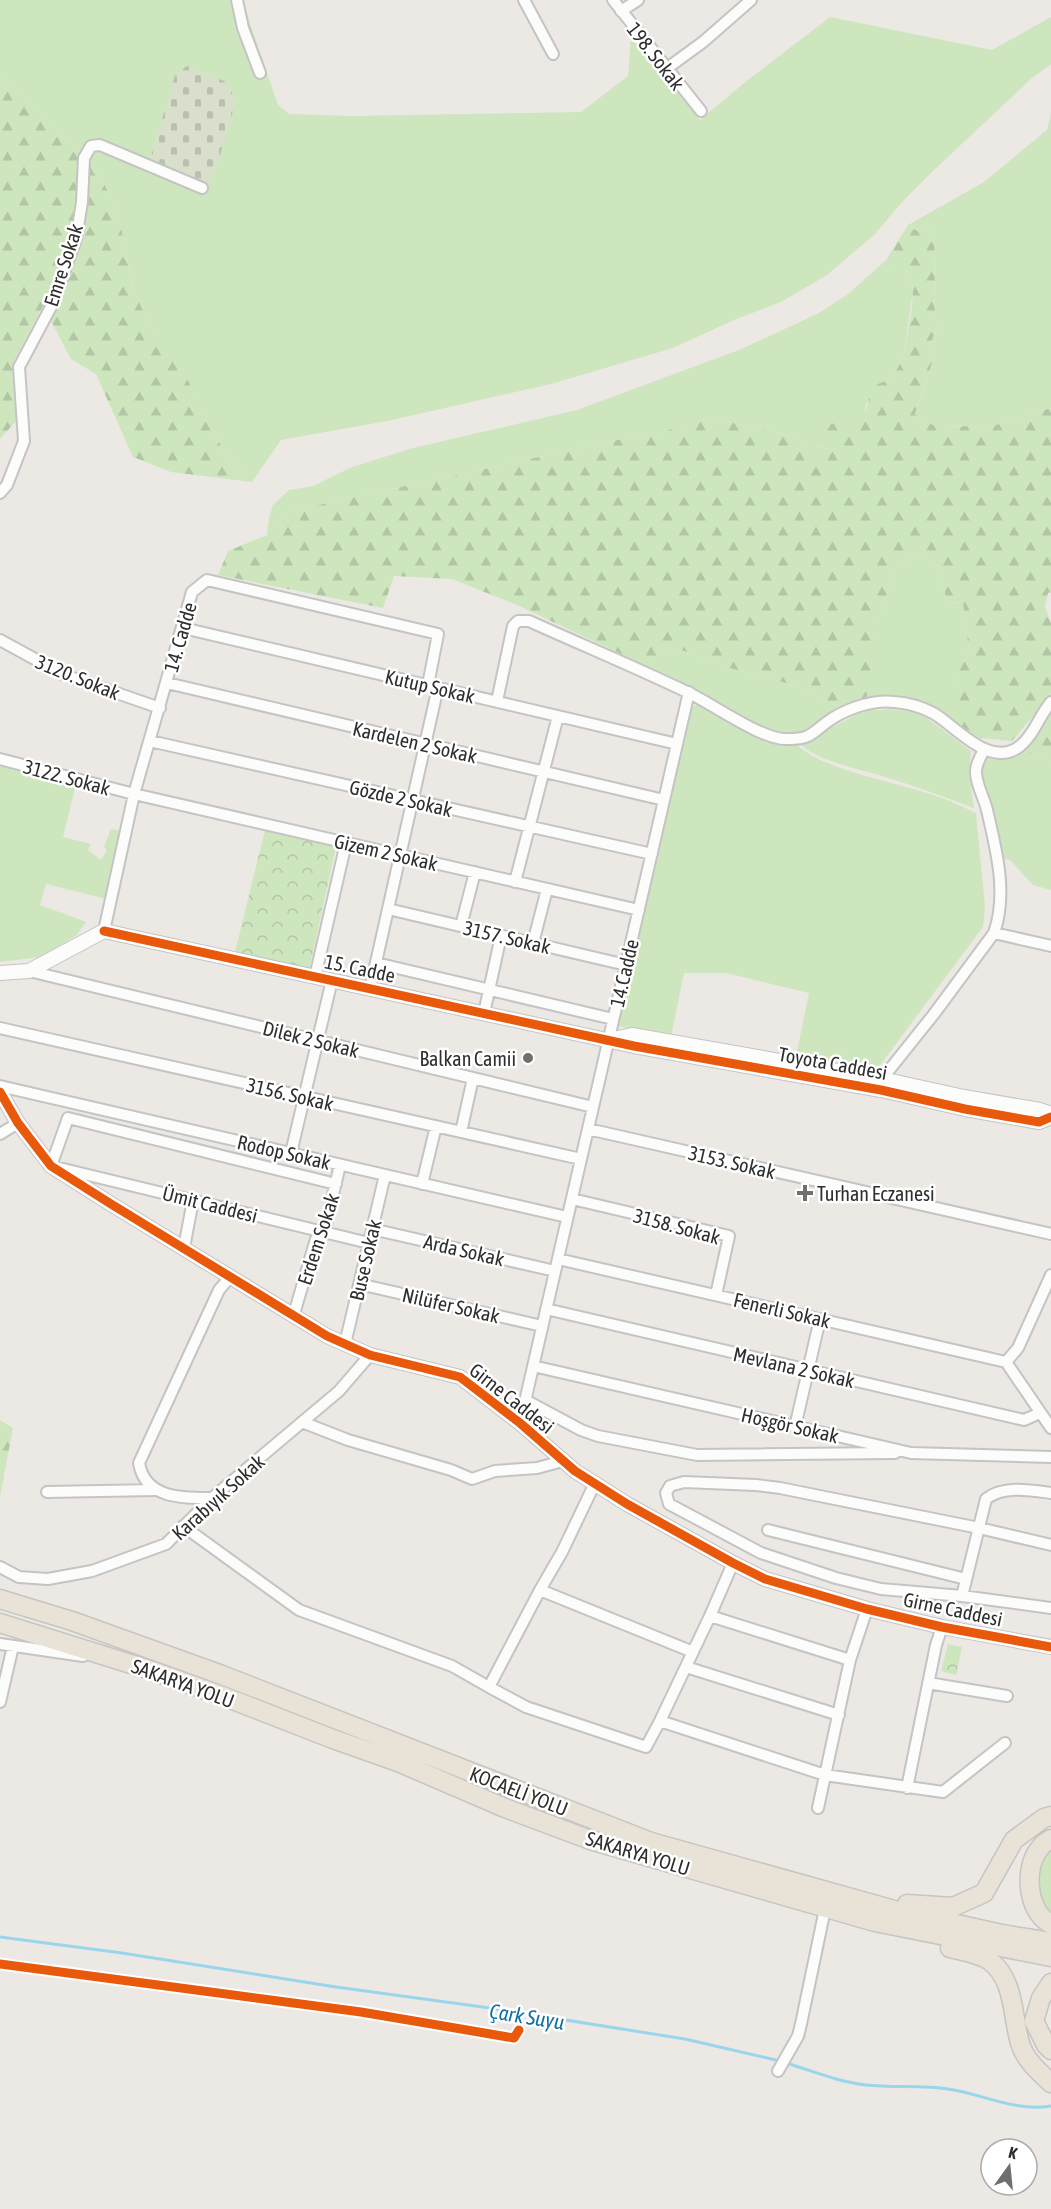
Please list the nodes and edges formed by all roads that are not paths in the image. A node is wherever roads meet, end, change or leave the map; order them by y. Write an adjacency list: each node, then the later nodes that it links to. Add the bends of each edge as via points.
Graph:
1 (237, 0): 9 (street)
2 (524, 0): 7 (street)
3 (613, 0): 6 (street, 198. Sokak)
4 (638, 0): 6 (street)
5 (751, 0): 8 (street)
6 (621, 11): 8 (street, 198. Sokak)
7 (553, 54)
8 (666, 69): 10 (street, 198. Sokak)
9 (260, 73)
10 (701, 111)
11 (202, 188): 12 (street, Emre Sokak, via 100,145 89,149 84,158 76,238 53,303 19,367 24,441)
12 (0, 493)
13 (183, 628): 15 (street, 14. Cadde); 16 (street, Kutup Sokak); 16 (street, 14. Cadde, via 192,592 207,580 438,634)
14 (1, 643): 20 (street, 3120. Sokak, via 62,674)
15 (167, 683): 20 (street, 14. Cadde); 23 (street, Kardelen 2 Sokak)
16 (433, 686): 18 (street, Kutup Sokak); 23 (street)
17 (689, 692): 18 (street, via 529,621 518,621 513,626); 24 (street, 14.Cadde); 25 (street, via 781,739 803,739 832,718 869,704 884,701 913,705 936,715 970,743)
18 (497, 701): 21 (street, Kutup Sokak)
19 (1051, 702): 25 (street, via 1019,747 1001,753)
20 (160, 708): 22 (street, 14. Cadde)
21 (558, 716): 24 (street, Kutup Sokak); 27 (street)
22 (150, 741): 28 (street, 14. Cadde); 29 (street, Gözde 2 Sokak)
23 (425, 744): 27 (street, Kardelen 2 Sokak); 29 (street)
24 (677, 744): 30 (street, 14.Cadde)
25 (985, 749): 42 (street, via 976,772 999,873 1001,898)
26 (0, 759): 28 (street, 3122. Sokak)
27 (543, 772): 30 (street, Kardelen 2 Sokak); 31 (street)
28 (134, 794): 32 (street, Gizem 2 Sokak); 41 (street, 14. Cadde)
29 (412, 800): 31 (street, Gözde 2 Sokak); 34 (street)
30 (664, 801): 33 (street, 14.Cadde)
31 (529, 826): 33 (street, Gözde 2 Sokak); 36 (street)
32 (346, 843): 34 (street, Gizem 2 Sokak); 50 (street)
33 (651, 854): 39 (street, 14.Cadde)
34 (400, 855): 35 (street, Gizem 2 Sokak); 38 (street)
35 (475, 872): 36 (street, Gizem 2 Sokak); 40 (street)
36 (515, 882): 37 (street, Gizem 2 Sokak)
37 (548, 889): 39 (street, Gizem 2 Sokak); 44 (street)
38 (388, 909): 40 (street, 3157. Sokak); 46 (street)
39 (639, 910): 47 (street, 14.Cadde)
40 (461, 926): 43 (street, 3157. Sokak)
41 (104, 931): 48 (street); 50 (street, 15. Cadde)
42 (994, 933): 45 (street); 60 (street)
43 (501, 936): 44 (street, 3157. Sokak); 53 (street)
44 (533, 943): 47 (street, 3157. Sokak)
45 (1051, 946)
46 (376, 963): 52 (street); 53 (street)
47 (626, 965): 55 (street, 14.Cadde)
48 (29, 971): 49 (street); 57 (street, Dilek 2 Sokak)
49 (0, 973)
50 (315, 977): 51 (street, 15. Cadde)
51 (332, 980): 52 (street, 15. Cadde); 57 (street)
52 (370, 989): 54 (street, 15. Cadde)
53 (489, 989): 54 (street); 55 (street)
54 (484, 1013): 58 (street, 15. Cadde)
55 (613, 1019): 58 (street, 14.Cadde)
56 (0, 1029): 63 (street, 3156. Sokak)
57 (318, 1040): 59 (street, Dilek 2 Sokak); 63 (street)
58 (608, 1040): 60 (street, Toyota Caddesi); 64 (street, 14.Cadde)
59 (472, 1078): 64 (street, Dilek 2 Sokak); 69 (street)
60 (881, 1085): 65 (street, Toyota Caddesi, via 965,1108 1039,1122)
61 (0, 1086): 71 (street, Rodop Sokak)
62 (0, 1092): 66 (street, Girne Caddesi)
63 (304, 1097): 67 (street, 3156. Sokak); 71 (street)
64 (593, 1107): 68 (street, 14.Cadde)
65 (1051, 1116)
66 (18, 1123): 70 (street); 74 (street, Girne Caddesi)
67 (436, 1126): 69 (street, 3156. Sokak); 77 (street)
68 (588, 1129): 72 (street, 14.Cadde); 83 (street, 3153. Sokak)
69 (461, 1132): 72 (street, 3156. Sokak)
70 (0, 1134)
71 (291, 1153): 73 (street, Rodop Sokak)
72 (581, 1159): 78 (street, 14.Cadde)
73 (340, 1165): 75 (street, Rodop Sokak); 76 (street, Erdem Sokak)
74 (51, 1166): 76 (street, via 68,1118); 79 (street, Ümit Caddesi); 85 (street, Girne Caddesi)
75 (385, 1175): 77 (street, Rodop Sokak); 81 (street, Buse Sokak)
76 (336, 1184): 82 (street, Erdem Sokak, via 325,1229)
77 (422, 1184): 80 (street, Rodop Sokak)
78 (572, 1199): 80 (street, 14.Cadde); 91 (street, 3158. Sokak, via 729,1236)
79 (193, 1200): 82 (street, Ümit Caddesi); 85 (street)
80 (567, 1217): 86 (street, 14.Cadde)
81 (372, 1229): 84 (street, Buse Sokak); 87 (street, Arda Sokak)
82 (320, 1231): 84 (street, Ümit Caddesi); 93 (street, Erdem Sokak)
83 (1051, 1234)
84 (369, 1243): 90 (street, Buse Sokak)
85 (184, 1248): 89 (street, Girne Caddesi)
86 (558, 1259): 87 (street, 14.Cadde); 91 (street, Fenerli Sokak)
87 (555, 1271): 92 (street, 14.Cadde)
88 (1051, 1275): 98 (street, via 1018,1348)
89 (230, 1277): 93 (street, Girne Caddesi); 111 (street, via 219,1290 139,1463 141,1474)
90 (359, 1284): 95 (street, Nilüfer Sokak); 96 (street, Buse Sokak)
91 (716, 1295): 94 (street, Fenerli Sokak)
92 (546, 1309): 95 (street, 14.Cadde); 100 (street, Mevlana 2 Sokak)
93 (294, 1314): 96 (street, Girne Caddesi)
94 (820, 1319): 98 (street, Fenerli Sokak); 100 (street)
95 (542, 1326): 99 (street, 14.Cadde)
96 (345, 1344): 97 (street, Girne Caddesi)
97 (370, 1355): 103 (street, Karabıyık Sokak, via 339,1390); 104 (street, Girne Caddesi, via 460,1377)
98 (1006, 1362): 102 (street)
99 (533, 1366): 101 (street, 14.Cadde); 105 (street, Hoşgör Sokak)
100 (808, 1371): 102 (street, Mevlana 2 Sokak, via 1024,1420); 105 (street)
101 (525, 1400): 104 (street, 14.Cadde); 107 (street, via 590,1433 697,1455)
102 (1040, 1413): 106 (street)
103 (302, 1422): 109 (street, via 472,1479 495,1471 537,1468); 114 (street, Karabıyık Sokak)
104 (520, 1423): 109 (street, Girne Caddesi)
105 (795, 1427): 107 (street, Hoşgör Sokak)
106 (1051, 1428)
107 (911, 1453): 108 (street, Hoşgör Sokak)
108 (1051, 1457)
109 (563, 1461): 110 (street, Girne Caddesi)
110 (595, 1483): 119 (street, Girne Caddesi); 122 (street)
111 (155, 1490): 112 (street); 114 (street, via 180,1498)
112 (47, 1492)
113 (1051, 1493): 116 (street, via 1028,1490 992,1494 986,1500)
114 (212, 1498): 115 (street, Karabıyık Sokak)
115 (183, 1527): 120 (street, Karabıyık Sokak, via 166,1544 92,1571 48,1579 19,1577); 138 (street, via 299,1610 452,1666)
116 (979, 1528): 118 (street); 121 (street); 123 (street, via 756,1485 684,1482 670,1486 666,1492 669,1504 761,1553 881,1589)
117 (768, 1530): 121 (street)
118 (1051, 1545)
119 (733, 1563): 126 (street, Girne Caddesi, via 765,1579); 127 (street)
120 (0, 1567)
121 (966, 1579): 123 (street)
122 (540, 1590): 133 (street); 138 (street)
123 (962, 1596): 125 (street)
124 (0, 1599): 149 (highway, KOCAELİ YOLU, via 222,1675 651,1842)
125 (1051, 1608)
126 (867, 1609): 129 (street, Girne Caddesi); 135 (street)
127 (710, 1616): 133 (street); 135 (street)
128 (0, 1623): 134 (highway, SAKARYA YOLU)
129 (942, 1627): 132 (street, Girne Caddesi); 137 (street)
130 (0, 1644): 131 (street)
131 (14, 1646): 134 (street); 140 (street)
132 (1051, 1647)
133 (693, 1652): 136 (street)
134 (118, 1660): 150 (highway, SAKARYA YOLU, via 398,1762 594,1841)
135 (850, 1660): 141 (street)
136 (686, 1667): 141 (street); 142 (street)
137 (928, 1683): 139 (street); 145 (street)
138 (489, 1687): 142 (street, via 526,1707 646,1747)
139 (1007, 1696)
140 (0, 1702)
141 (838, 1715): 144 (street)
142 (660, 1720): 144 (street)
143 (1005, 1743): 145 (street, via 943,1792)
144 (825, 1775): 145 (street); 146 (street)
145 (907, 1788)
146 (818, 1808)
147 (1051, 1816): 149 (highway, via 1014,1840 984,1893 953,1906 909,1905)
148 (1051, 1839): 152 (highway, via 1038,1849 1029,1875 1031,1899)
149 (756, 1871): 153 (highway, KOCAELİ YOLU, via 898,1911)
150 (825, 1909): 151 (highway, SAKARYA YOLU); 157 (street, via 798,2036)
151 (875, 1922): 154 (highway, SAKARYA YOLU); 158 (highway, via 989,1961 1004,1978 1021,2045 1034,2067)
152 (1051, 1924)
153 (1051, 1942)
154 (1051, 1957)
155 (1051, 1983): 156 (highway, via 1041,1998 1034,2021)
156 (1051, 2050)
157 (778, 2071)
158 (1051, 2083)

